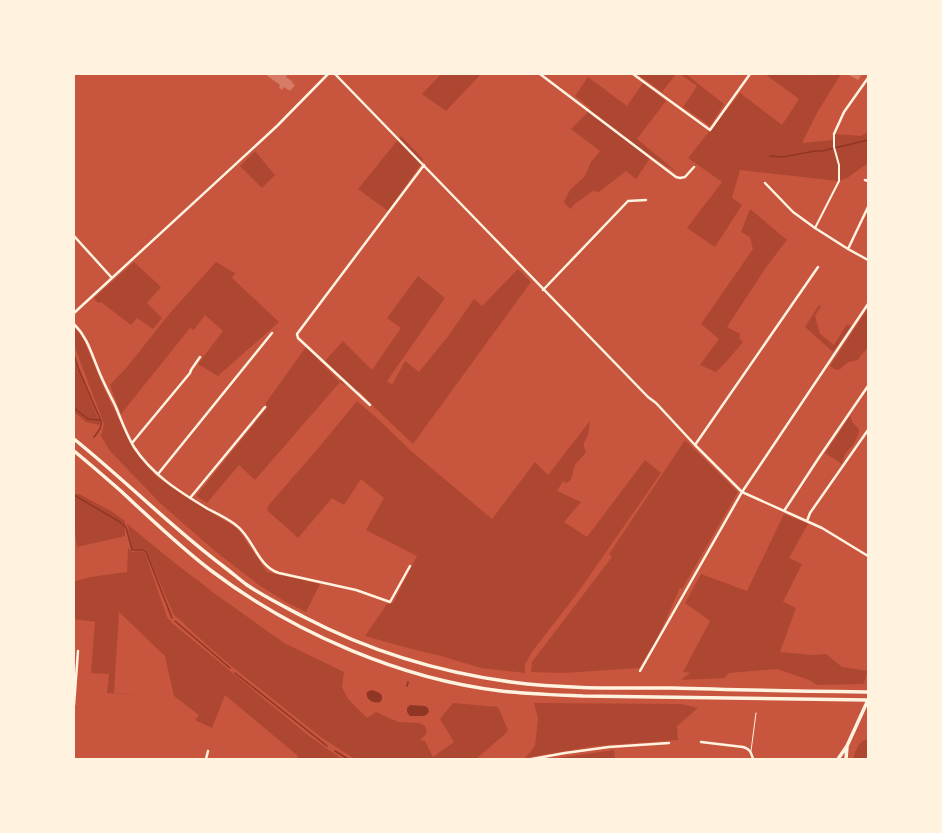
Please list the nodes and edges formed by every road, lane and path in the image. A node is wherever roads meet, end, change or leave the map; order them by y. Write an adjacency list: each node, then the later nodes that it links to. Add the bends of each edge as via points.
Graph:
1 (328, 74): 18 (street, via 276,126)
2 (335, 74): 8 (street)
3 (540, 74): 9 (street, via 676,177 685,177)
4 (633, 74): 5 (street, via 710,130)
5 (750, 74)
6 (868, 78): 7 (street, via 844,112)
7 (834, 134): 13 (street, via 839,181)
8 (424, 165): 19 (street); 26 (street, via 297,334 298,338)
9 (694, 167)
10 (765, 183): 13 (street, via 793,212)
11 (646, 200): 19 (street, via 628,202)
12 (868, 207): 15 (street)
13 (815, 228): 15 (street)
14 (74, 236): 18 (street)
15 (848, 248): 16 (street)
16 (868, 260)
17 (818, 268): 31 (street)
18 (112, 278): 21 (street)
19 (543, 290): 31 (street)
20 (868, 304): 34 (street)
21 (74, 313)
22 (74, 324): 30 (street, via 87,342)
23 (272, 333): 33 (street)
24 (200, 357): 30 (street, via 190,373)
25 (868, 386): 36 (street)
26 (370, 405)
27 (265, 408): 35 (street)
28 (868, 430): 37 (street)
29 (74, 439): 42 (main road, via 188,539 247,584 332,632 377,650 436,668 478,677 535,684 613,688)
30 (132, 443): 33 (street)
31 (695, 444): 34 (street)
32 (74, 451): 43 (main road, via 176,542 241,592 335,643 408,671 501,691 539,694)
33 (158, 474): 35 (street)
34 (742, 492): 36 (street); 41 (street)
35 (190, 498): 39 (street, via 238,526 266,565 275,572 356,590 390,602)
36 (784, 511): 37 (street)
37 (807, 521): 38 (street)
38 (868, 556)
39 (410, 566)
40 (78, 651): 44 (street)
41 (640, 671)
42 (868, 692)
43 (868, 700): 48 (main road)
44 (74, 705)
45 (756, 714): 50 (lane)
46 (701, 742): 50 (street, via 743,747)
47 (669, 743): 52 (street, via 609,747)
48 (847, 746): 54 (main road); 55 (main road)
49 (208, 750): 51 (street)
50 (751, 752): 53 (street)
51 (206, 759)
52 (532, 759)
53 (753, 759)
54 (838, 759)
55 (846, 759)

